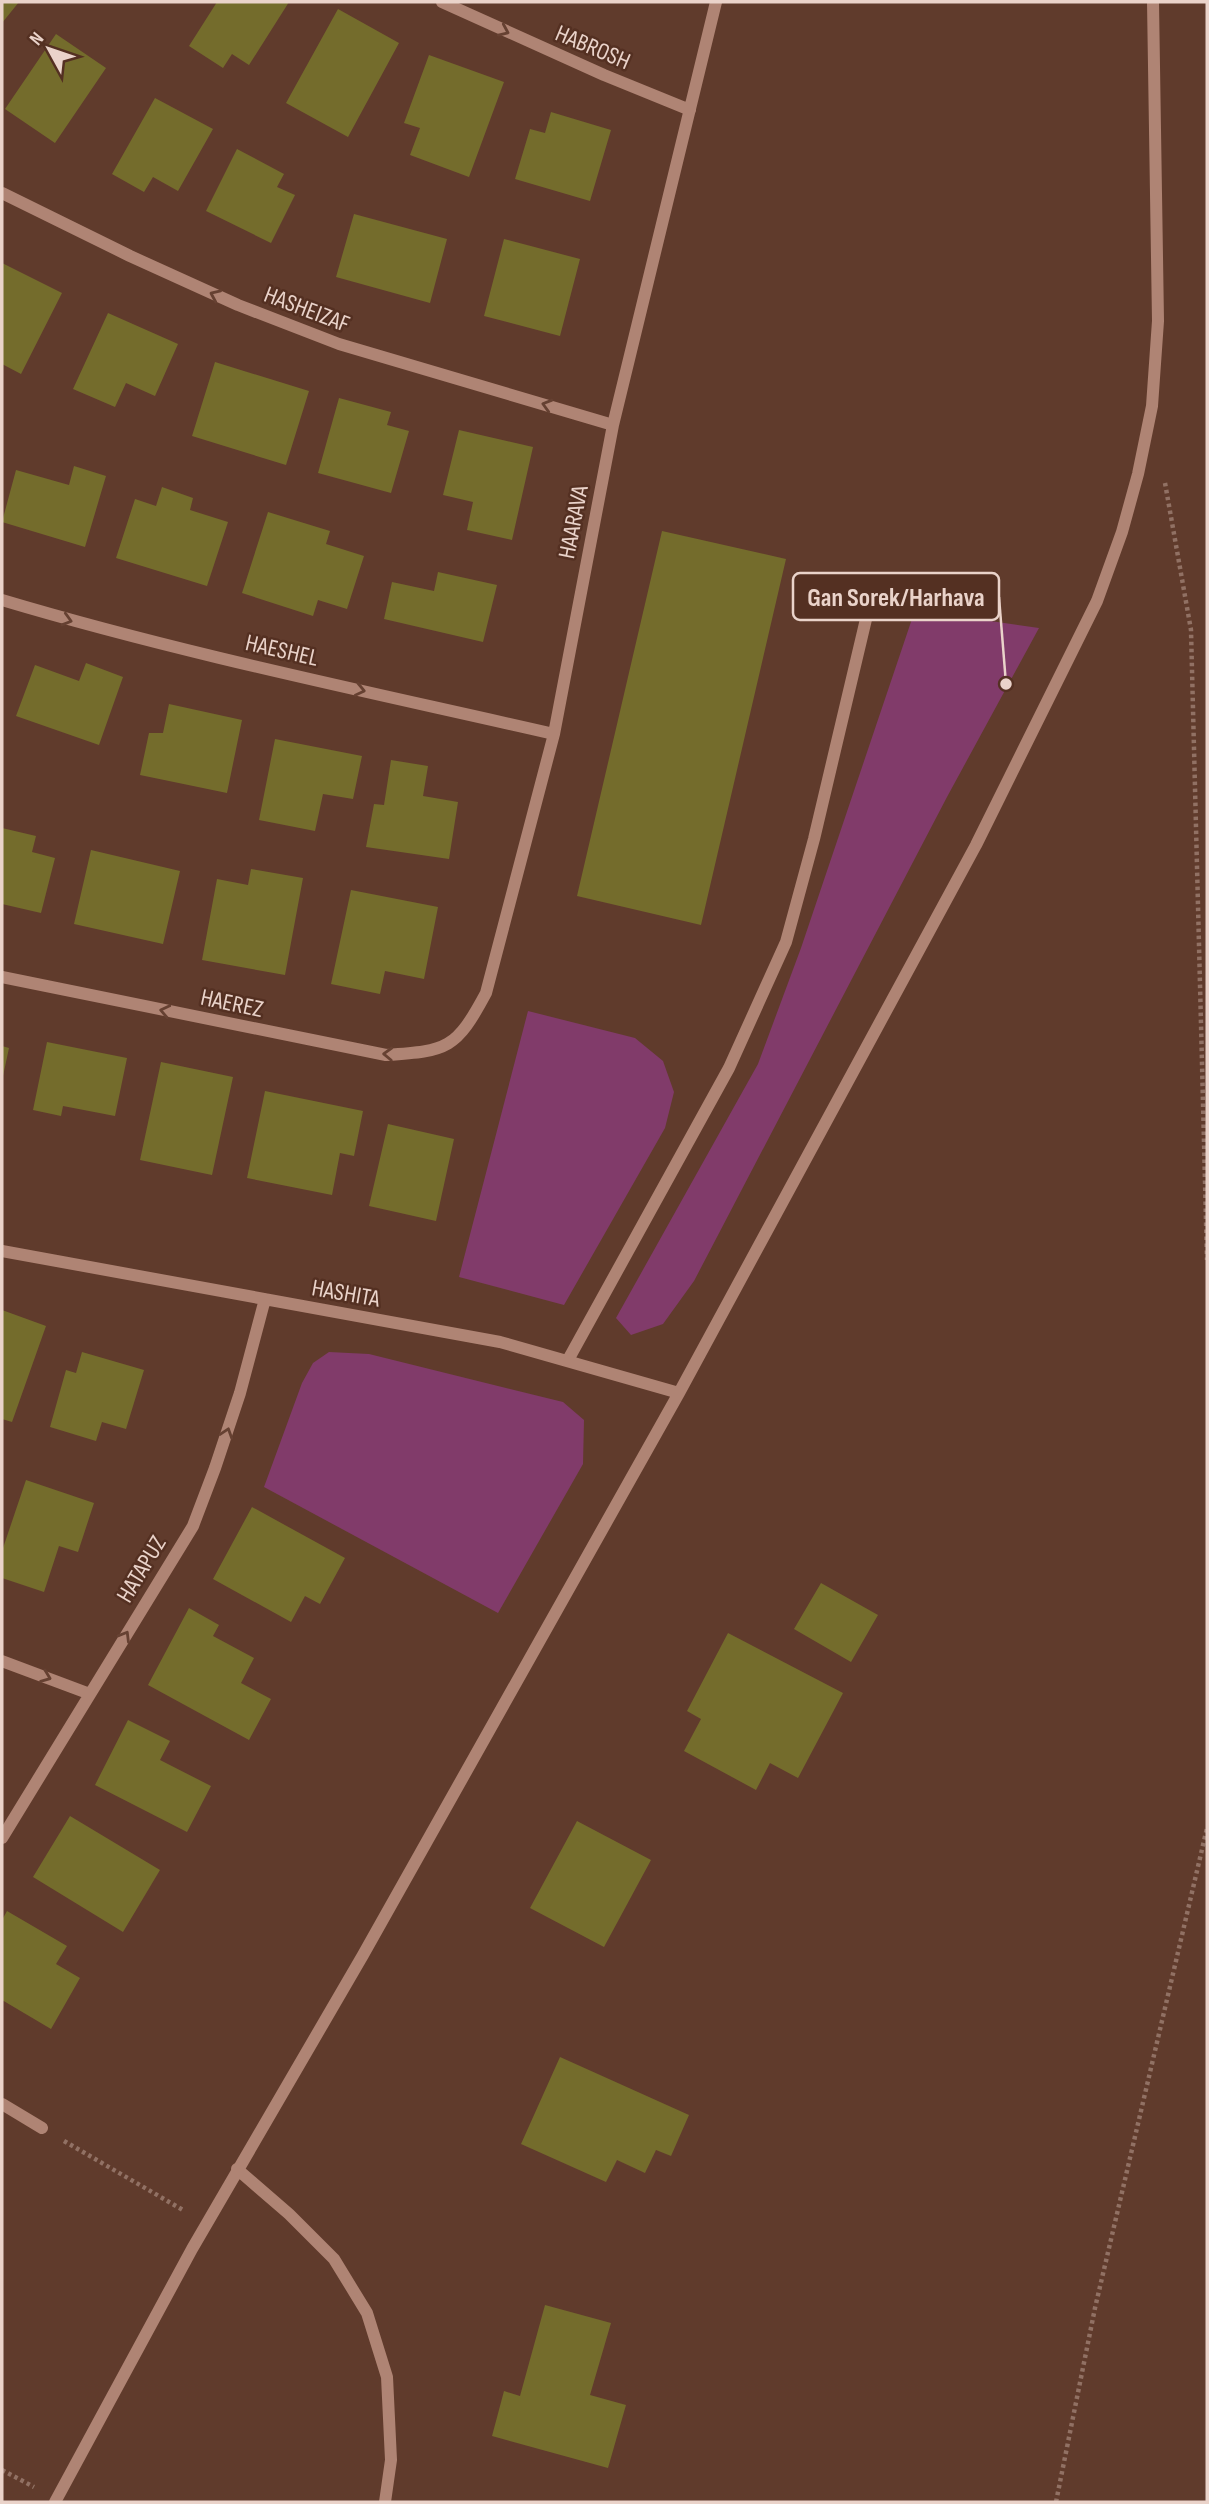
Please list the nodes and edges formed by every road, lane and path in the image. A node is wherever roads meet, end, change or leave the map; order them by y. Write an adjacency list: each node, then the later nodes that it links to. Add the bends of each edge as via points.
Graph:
1 (442, 2): 4 (street, HABROSH, one-way to 4)
2 (716, 2): 4 (street, HAARAVA)
3 (1153, 2): 17 (street, via 1158,321 1152,406 1122,533 1097,601 976,845)
4 (690, 110): 6 (street, HAARAVA)
5 (2, 193): 6 (street, HASHEIZAF, one-way to 5, via 327,340 166,273)
6 (613, 425): 10 (street, HAARAVA)
7 (1163, 472): 14 (path, via 1191,630)
8 (2, 600): 10 (street, HAESHEL, one-way to 10, via 179,648)
9 (867, 615): 16 (street, via 786,942 729,1068)
10 (554, 734): 12 (street, HAARAVA, via 486,993)
11 (2, 977): 12 (street, HAEREZ, one-way to 11, via 429,1052 386,1055)
12 (454, 1041)
13 (2, 1251): 15 (street, HASHITA)
14 (1207, 1260)
15 (265, 1299): 16 (street, HASHITA, via 500,1342); 19 (street, HATAPUZ, one-way to 15, via 193,1525 240,1393)
16 (568, 1360): 17 (street, HASHITA)
17 (679, 1393): 24 (street, via 363,1955)
18 (2, 1661): 19 (street, one-way to 19)
19 (90, 1694): 21 (street, HATAPUZ)
20 (1207, 1828): 28 (path, via 1095,2308)
21 (2, 1839)
22 (2, 2104): 23 (street)
23 (42, 2128): 25 (path)
24 (237, 2169): 25 (street); 27 (street, via 334,2259 367,2313 387,2377 391,2460)
25 (206, 2224): 26 (street)
26 (55, 2502)
27 (385, 2502)
28 (1056, 2502)

